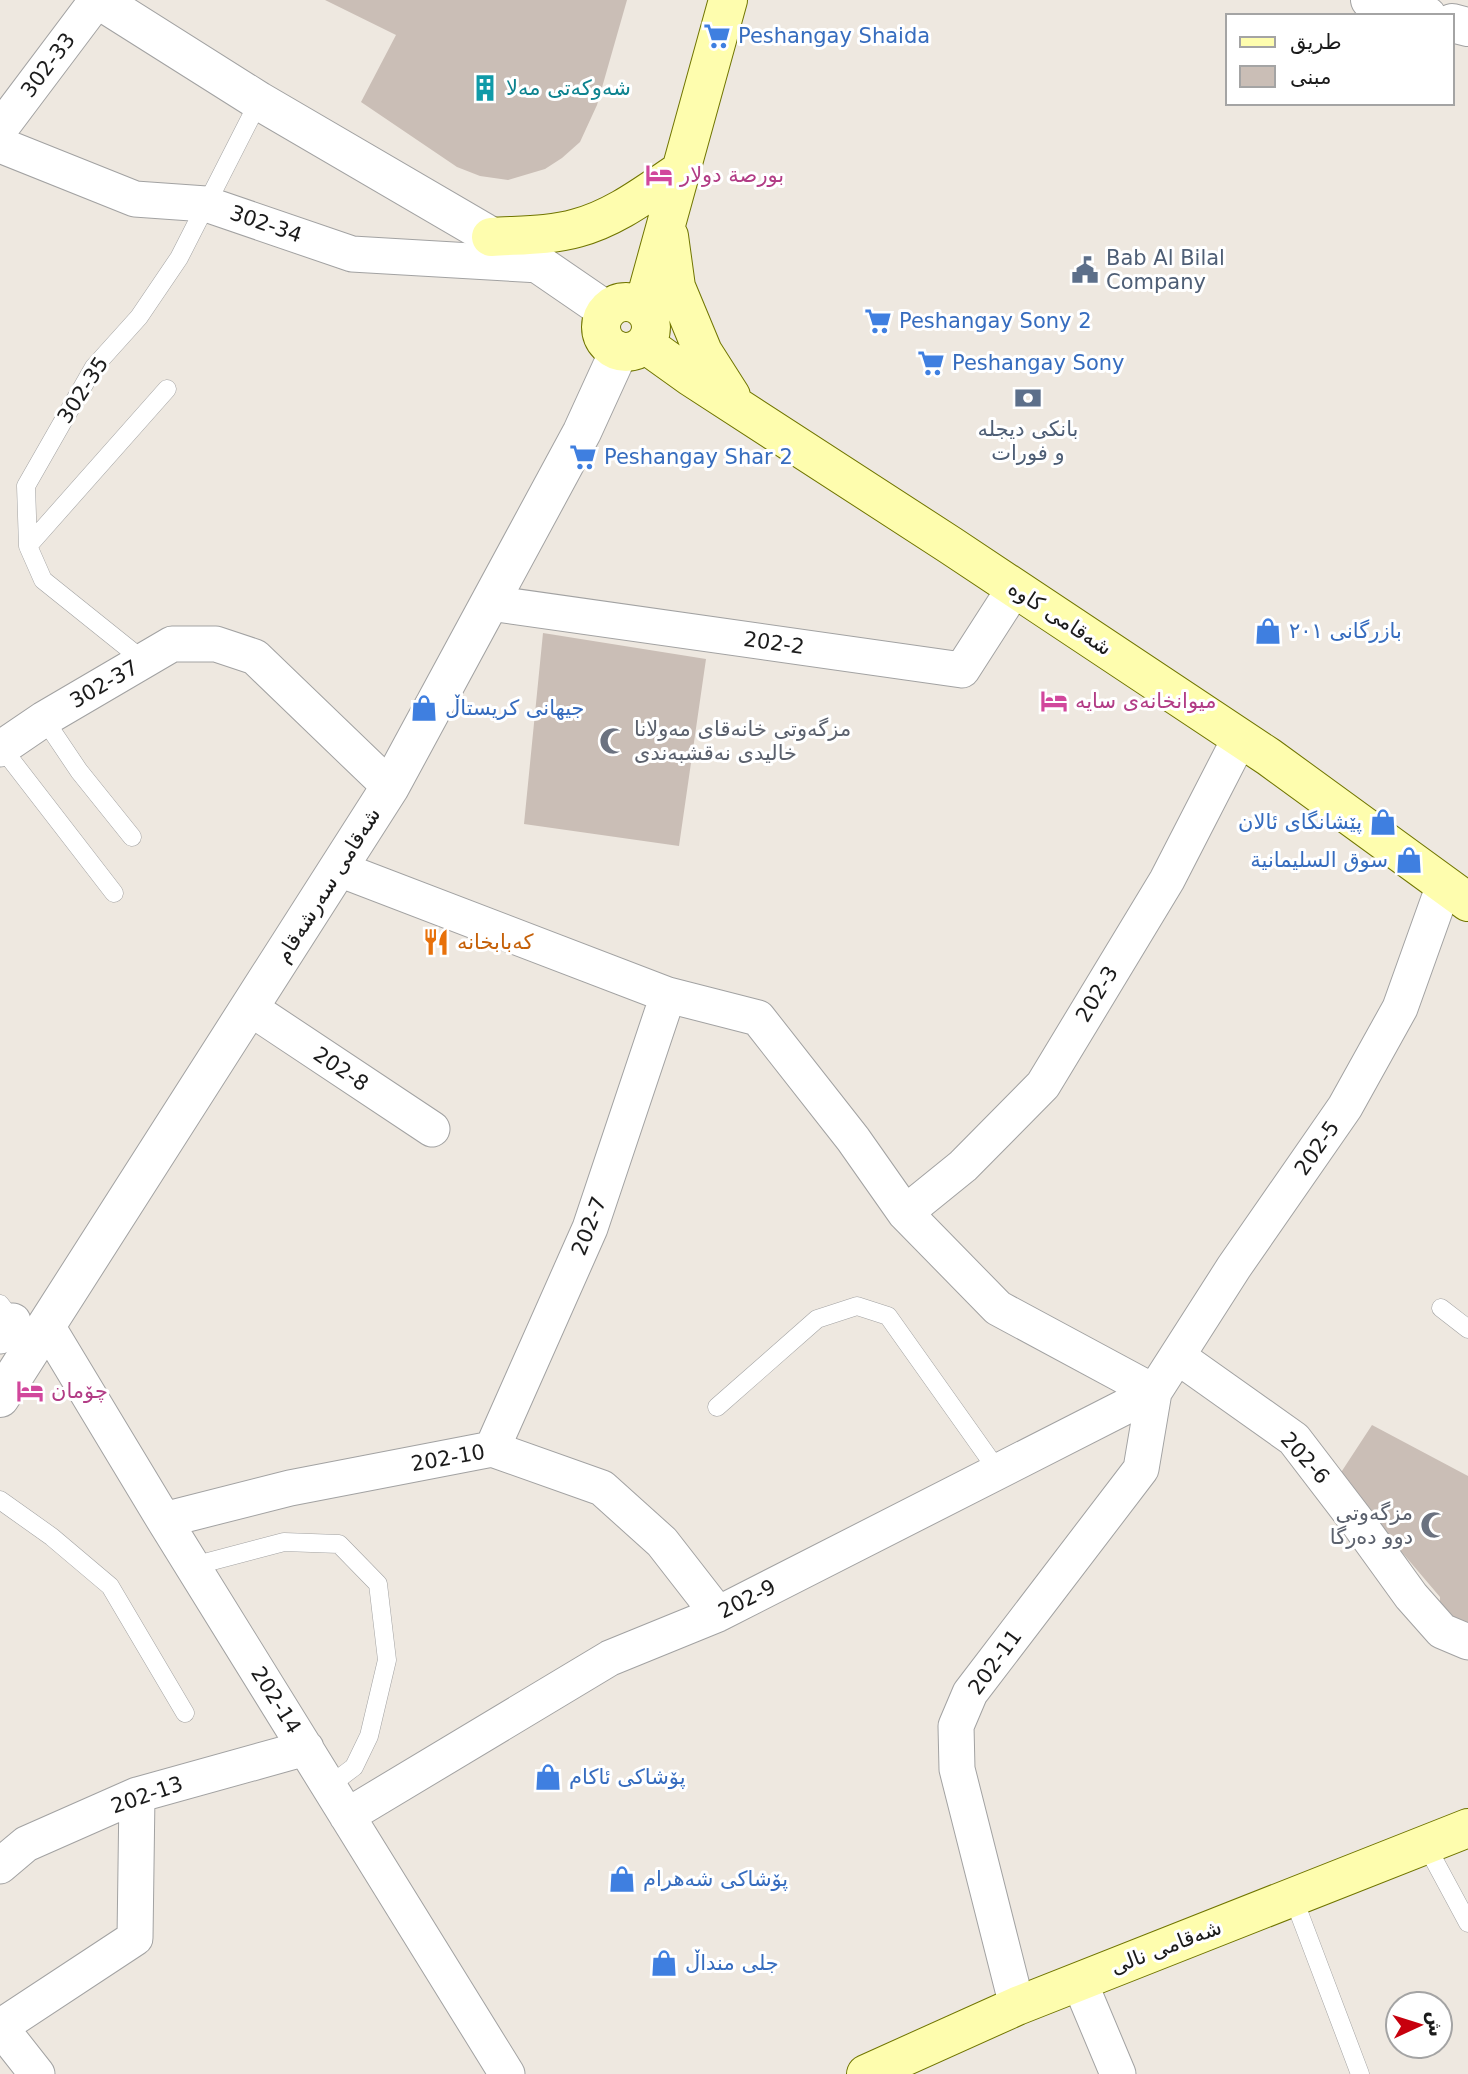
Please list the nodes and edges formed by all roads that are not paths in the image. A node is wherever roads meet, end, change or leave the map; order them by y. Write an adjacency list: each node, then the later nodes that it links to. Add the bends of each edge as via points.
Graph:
1 (98, 0): 5 (street); 6 (street, 302-33)
2 (728, 0): 8 (main road)
3 (1370, 0): 4 (street)
4 (1420, 14)
5 (260, 101): 9 (lane, 302-35); 11 (street)
6 (0, 129)
7 (0, 145): 9 (street, 302-34, via 135,199)
8 (680, 171): 10 (main road); 11 (main road, via 624,209 576,228)
9 (206, 204): 12 (street, 302-34, via 352,254); 16 (lane, 302-35, via 179,258 146,307 94,367 26,485)
10 (666, 221): 13 (main road); 15 (main road, via 676,287 703,352)
11 (491, 237): 12 (street)
12 (540, 265): 13 (street)
13 (629, 329): 15 (main road, شەقامی کاوە); 18 (street, شەقامی سەرشەقام, via 582,432)
14 (167, 389): 16 (lane)
15 (738, 407): 17 (main road, شەقامی کاوە)
16 (27, 546): 19 (lane, 302-35, via 43,580)
17 (1014, 589): 18 (street, 202-2, via 962,670); 21 (main road, شەقامی کاوە)
18 (490, 603): 23 (street, شەقامی سەرشەقام)
19 (144, 661): 20 (street, 302-37); 23 (street, 302-37, via 172,644 216,644 256,657)
20 (44, 719): 22 (street, 302-37); 24 (lane)
21 (1240, 738): 27 (main road, شەقامی کاوە); 31 (street, 202-3, via 1167,880 1043,1085 963,1166)
22 (1, 748): 26 (lane)
23 (390, 787): 25 (street, شەقامی سەرشەقام)
24 (132, 837)
25 (339, 869): 28 (street); 29 (street, شەقامی سەرشەقام)
26 (114, 893)
27 (1456, 893): 35 (street, 202-5, via 1345,1107)
28 (668, 995): 31 (street, via 758,1018); 39 (street, 202-7, via 590,1228)
29 (250, 1008): 30 (street, 202-8); 33 (street, شەقامی سەرشەقام)
30 (432, 1129)
31 (905, 1213): 36 (street, via 998,1308)
32 (1441, 1308): 34 (lane)
33 (19, 1327): 37 (street, شەقامی سەرشەقام); 42 (street, 202-14)
34 (1468, 1329)
35 (1177, 1356): 36 (street, 202-5); 45 (street, 202-6, via 1294,1439 1411,1596 1442,1630)
36 (1154, 1392): 40 (street, 202-9); 57 (street, 202-11, via 1141,1469 970,1693 956,1726 957,1769)
37 (0, 1398)
38 (718, 1407): 40 (lane, via 817,1319 857,1306 888,1316)
39 (492, 1449): 42 (street, 202-10, via 290,1488); 44 (street, 202-10, via 602,1488 662,1542)
40 (998, 1471): 44 (street, 202-9)
41 (0, 1500): 46 (lane, via 110,1586)
42 (164, 1520): 43 (street, 202-14)
43 (193, 1566): 47 (street, 202-14); 48 (lane, via 284,1542 340,1544 378,1584 387,1660 369,1736 355,1767)
44 (718, 1614): 50 (street, 202-9, via 610,1658)
45 (1468, 1642)
46 (185, 1713)
47 (306, 1748): 48 (street, 202-14); 49 (street, 202-13)
48 (328, 1786): 50 (street, 202-14)
49 (137, 1795): 53 (street, 202-13, via 26,1844); 58 (street, via 135,1938)
50 (347, 1816): 60 (street, 202-14)
51 (1468, 1828): 52 (main road, شەقامی نالی)
52 (1426, 1845): 54 (main road, شەقامی نالی); 55 (lane)
53 (0, 1866)
54 (1293, 1897): 56 (main road, شەقامی نالی); 63 (lane)
55 (1468, 1923)
56 (1079, 1981): 57 (main road, شەقامی نالی); 62 (street)
57 (1017, 2006): 61 (main road, شەقامی نالی)
58 (0, 2027): 59 (street)
59 (37, 2074)
60 (507, 2074)
61 (866, 2074)
62 (1118, 2074)
63 (1360, 2074)

